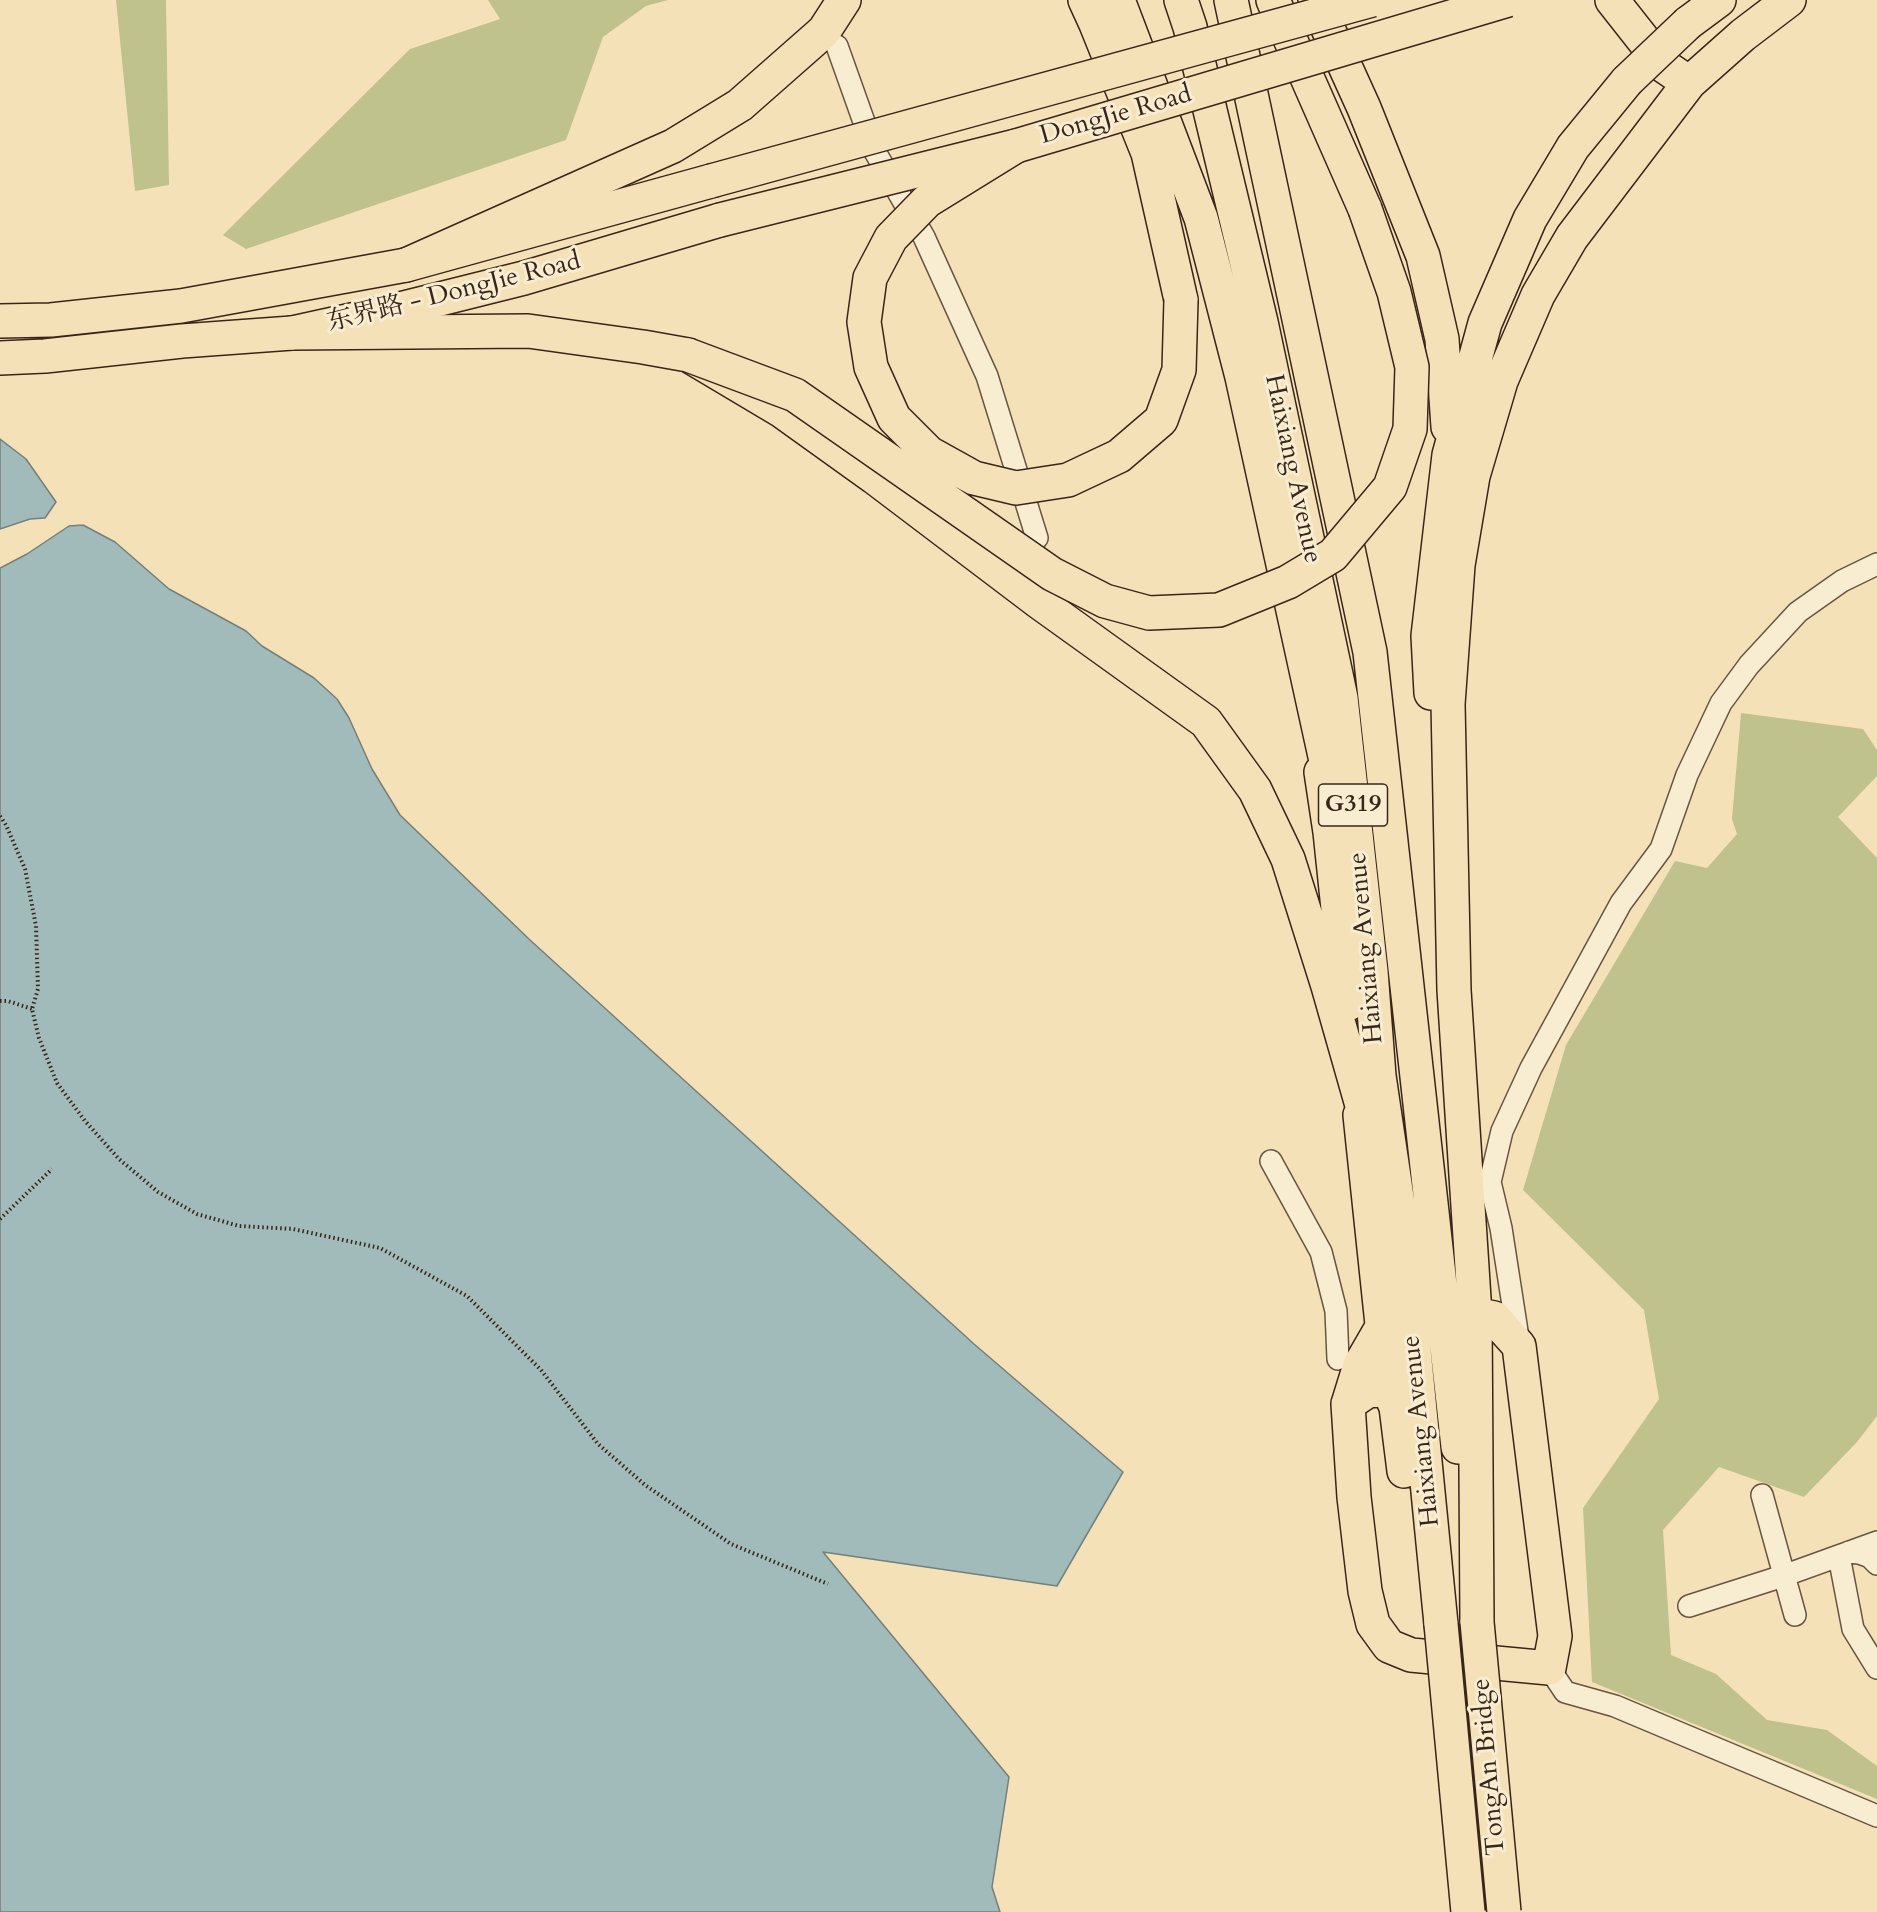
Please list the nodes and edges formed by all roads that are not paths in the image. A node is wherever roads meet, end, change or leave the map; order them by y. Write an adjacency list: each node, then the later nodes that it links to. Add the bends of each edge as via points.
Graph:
1 (844, 0): 19 (main road, via 824,31 740,105 673,146)
2 (1085, 0): 16 (main road, bridge, via 1148,153 1181,300 1179,370 1161,420 1119,456 1068,480 1016,488 974,478 929,453 894,418 871,368 864,322 870,278 891,238 927,201)
3 (1118, 0): 27 (main road, via 1201,218 1242,377)
4 (1181, 0): 28 (main road, Haixiang Avenue / G319, via 1261,322 1341,698)
5 (1231, 0): 46 (main road, Haixiang Avenue / G319, via 1370,652)
6 (1273, 0): 22 (main road, bridge, via 1365,209 1394,292 1412,367 1410,429 1390,487 1333,555 1288,582 1219,610 1149,613 1104,601 1052,574 795,395)
7 (1315, 0): 24 (main road, via 1424,256 1442,339)
8 (1508, 0): 16 (main road, DongJie Road, bridge)
9 (1612, 0): 15 (main road, via 1664,66)
10 (1631, 0): 15 (main road)
11 (1719, 0): 24 (main road, bridge, via 1688,23 1627,81 1573,147 1530,219 1485,323)
12 (1789, 0): 15 (main road)
13 (1365, 1): 17 (main road, DongJie Road, bridge)
14 (837, 46): 25 (street, via 874,150 924,237 987,376)
15 (1689, 83): 29 (main road, via 1572,237 1538,295 1501,381 1473,476 1458,565 1448,704)
16 (1016, 146): 18 (main road, DongJie Road, bridge)
17 (711, 181): 19 (main road, 东界路 - DongJie Road)
18 (720, 220): 21 (main road, 东界路 - DongJie Road, via 524,278)
19 (406, 265): 20 (main road, 东界路 - DongJie Road, via 181,306 51,320)
20 (0, 321)
21 (292, 333): 22 (main road, via 528,331); 23 (main road, 东界路 - DongJie Road)
22 (687, 355): 30 (main road, bridge, via 782,411 1206,722 1255,790 1288,859)
23 (0, 358)
24 (1449, 455): 29 (main road, via 1428,636 1435,794)
25 (1037, 538)
26 (1877, 564): 35 (street, via 1842,581 1798,612 1749,665 1721,703 1687,775 1661,849 1621,903 1531,1068 1502,1131 1490,1182)
27 (1304, 662): 28 (main road); 30 (main road, via 1330,832)
28 (1371, 971): 32 (main road, Haixiang Avenue / G319, via 1379,1076)
29 (1454, 990): 33 (main road)
30 (1357, 1092): 32 (main road); 34 (main road)
31 (1270, 1161): 36 (street, via 1321,1252 1336,1311)
32 (1403, 1238): 47 (main road, Haixiang Avenue / G319)
33 (1475, 1314): 35 (main road, via 1494,1318); 46 (main road)
34 (1382, 1327): 37 (main road); 38 (main road, via 1360,1365)
35 (1519, 1346): 48 (main road, via 1555,1636)
36 (1338, 1359)
37 (1389, 1391): 38 (main road, via 1369,1390); 47 (main road, via 1396,1407 1404,1470)
38 (1348, 1404): 48 (main road, via 1365,1591 1373,1624 1389,1646 1411,1655)
39 (1762, 1496): 43 (street)
40 (1877, 1542): 41 (street)
41 (1844, 1554): 42 (street, via 1859,1553); 43 (street); 49 (street, via 1853,1629)
42 (1877, 1564)
43 (1783, 1576): 44 (street); 45 (street)
44 (1689, 1606)
45 (1795, 1615)
46 (1477, 1622): 52 (main road, TongAn Bridge, bridge)
47 (1441, 1624): 51 (main road, TongAn Bridge, bridge)
48 (1549, 1668): 50 (street, via 1565,1692 1615,1706)
49 (1877, 1668)
50 (1877, 1816)
51 (1468, 1912)
52 (1503, 1912)

